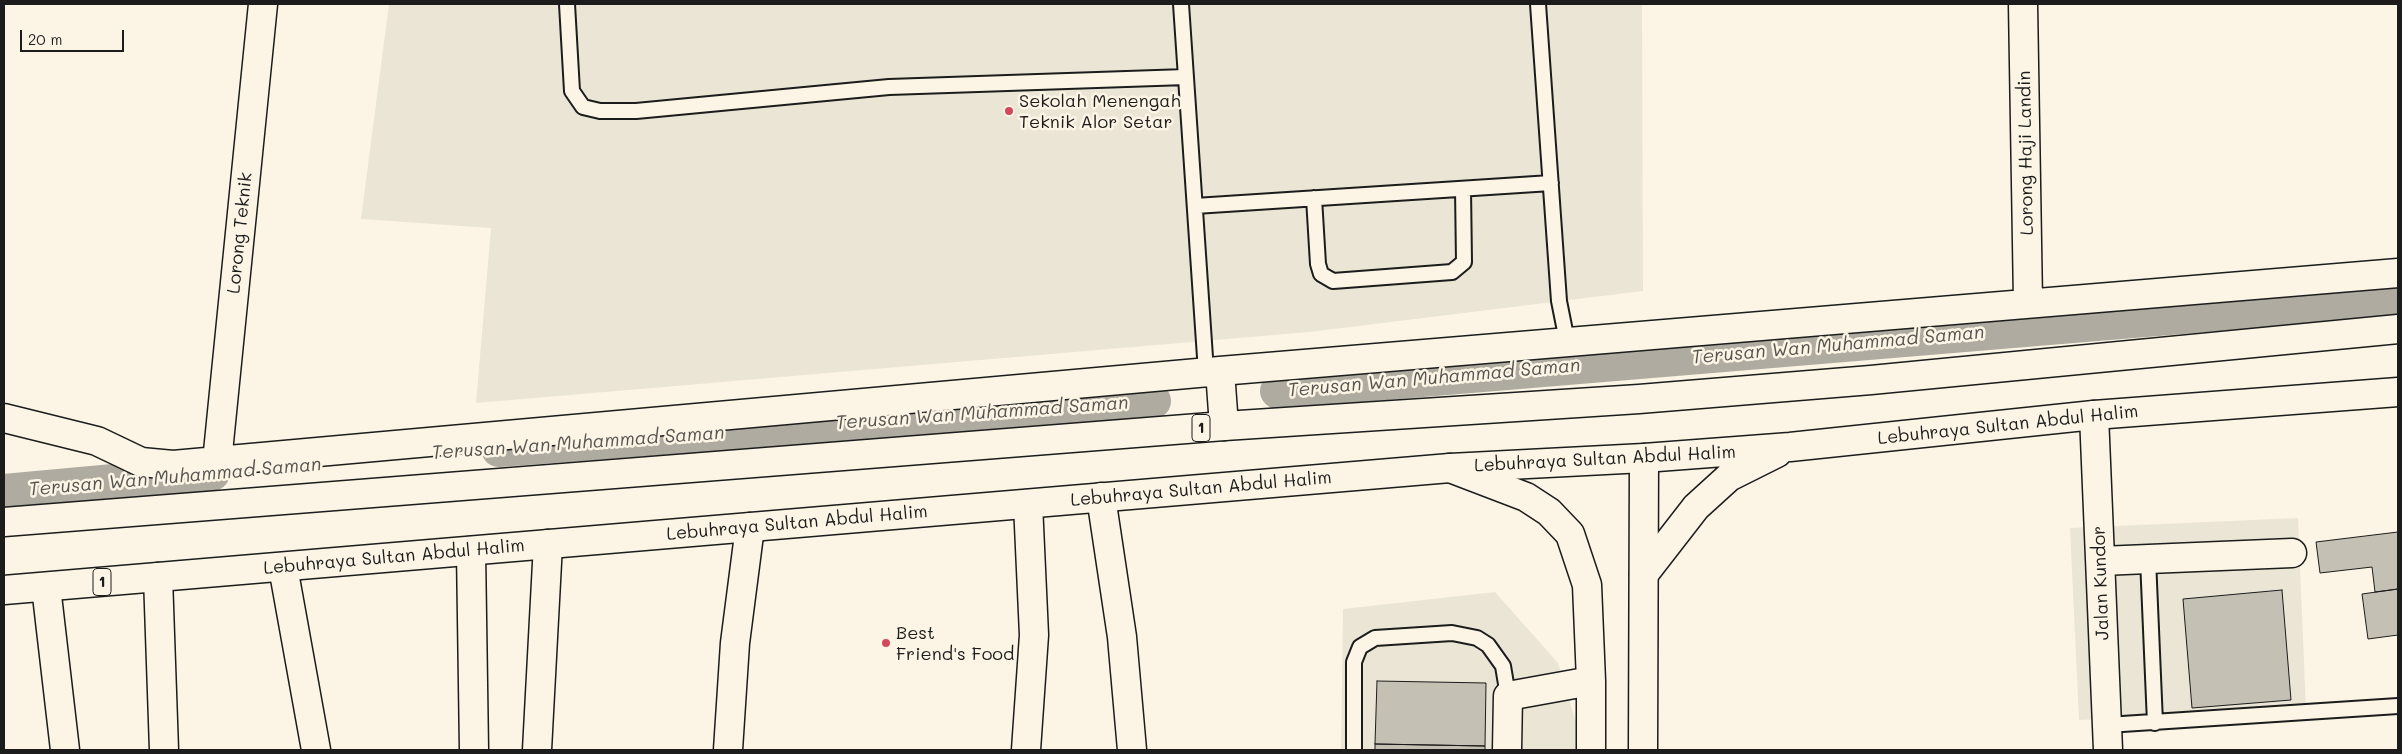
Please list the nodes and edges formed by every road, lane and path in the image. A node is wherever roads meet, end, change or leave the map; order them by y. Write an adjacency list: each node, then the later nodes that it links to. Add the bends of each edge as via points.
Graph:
1 (262, 4): 22 (street, Lorong Teknik)
2 (567, 4): 6 (lane, via 572,91 583,107 600,110 636,111 889,87)
3 (1180, 4): 6 (lane)
4 (1538, 4): 7 (lane)
5 (2023, 4): 12 (street, Lorong Haji Landin)
6 (1186, 77): 10 (lane)
7 (1551, 183): 8 (lane); 14 (lane, via 1559,301)
8 (1463, 189): 9 (lane); 9 (lane, via 1464,262 1452,272 1333,281 1321,274 1318,264)
9 (1314, 198): 10 (lane)
10 (1195, 206): 15 (lane)
11 (2398, 273): 12 (street)
12 (2028, 302): 14 (street)
13 (2398, 329): 19 (street, 1, via 1659,398)
14 (1566, 341): 15 (street)
15 (1213, 371): 19 (street); 22 (street)
16 (2398, 392): 17 (street, Lebuhraya Sultan Abdul Halim / 1)
17 (2094, 415): 20 (street, Lebuhraya Sultan Abdul Halim / 1); 32 (street, Jalan Kundor)
18 (4, 418): 22 (street, via 97,441 151,464)
19 (1224, 426): 26 (street, 1)
20 (1790, 447): 21 (street, Lebuhraya Sultan Abdul Halim / 1); 34 (street, via 1729,477 1696,507)
21 (1644, 458): 23 (street, Lebuhraya Sultan Abdul Halim / 1); 34 (street)
22 (217, 462)
23 (1450, 468): 24 (street, Lebuhraya Sultan Abdul Halim / 1); 38 (street, via 1526,497 1549,512 1570,534 1587,585)
24 (1101, 497): 25 (street, Lebuhraya Sultan Abdul Halim / 1); 50 (street, via 1122,637)
25 (1028, 504): 27 (street, Lebuhraya Sultan Abdul Halim / 1); 49 (street, via 1034,635)
26 (4, 522)
27 (750, 527): 28 (street, Lebuhraya Sultan Abdul Halim / 1); 48 (street, via 735,642)
28 (548, 544): 29 (street, Lebuhraya Sultan Abdul Halim / 1); 47 (street)
29 (471, 551): 33 (street, Lebuhraya Sultan Abdul Halim / 1); 46 (street)
30 (2292, 553): 31 (street)
31 (2148, 559): 32 (street); 41 (lane)
32 (2100, 561): 42 (street, Jalan Kundor)
33 (283, 567): 35 (street, Lebuhraya Sultan Abdul Halim / 1); 45 (street)
34 (1644, 574): 54 (street)
35 (158, 577): 36 (street, Lebuhraya Sultan Abdul Halim / 1); 44 (street)
36 (46, 587): 37 (street, Lebuhraya Sultan Abdul Halim / 1); 43 (street)
37 (4, 590)
38 (1591, 681): 39 (street); 53 (street)
39 (1508, 696): 51 (lane, via 1503,666 1492,650 1477,638 1452,633 1376,638 1360,646 1354,662); 52 (street)
40 (2398, 706): 41 (lane)
41 (2155, 723): 42 (lane)
42 (2108, 738)
43 (65, 750)
44 (164, 750)
45 (316, 750)
46 (474, 750)
47 (537, 750)
48 (728, 750)
49 (1026, 750)
50 (1132, 750)
51 (1354, 750)
52 (1507, 750)
53 (1591, 750)
54 (1643, 750)

